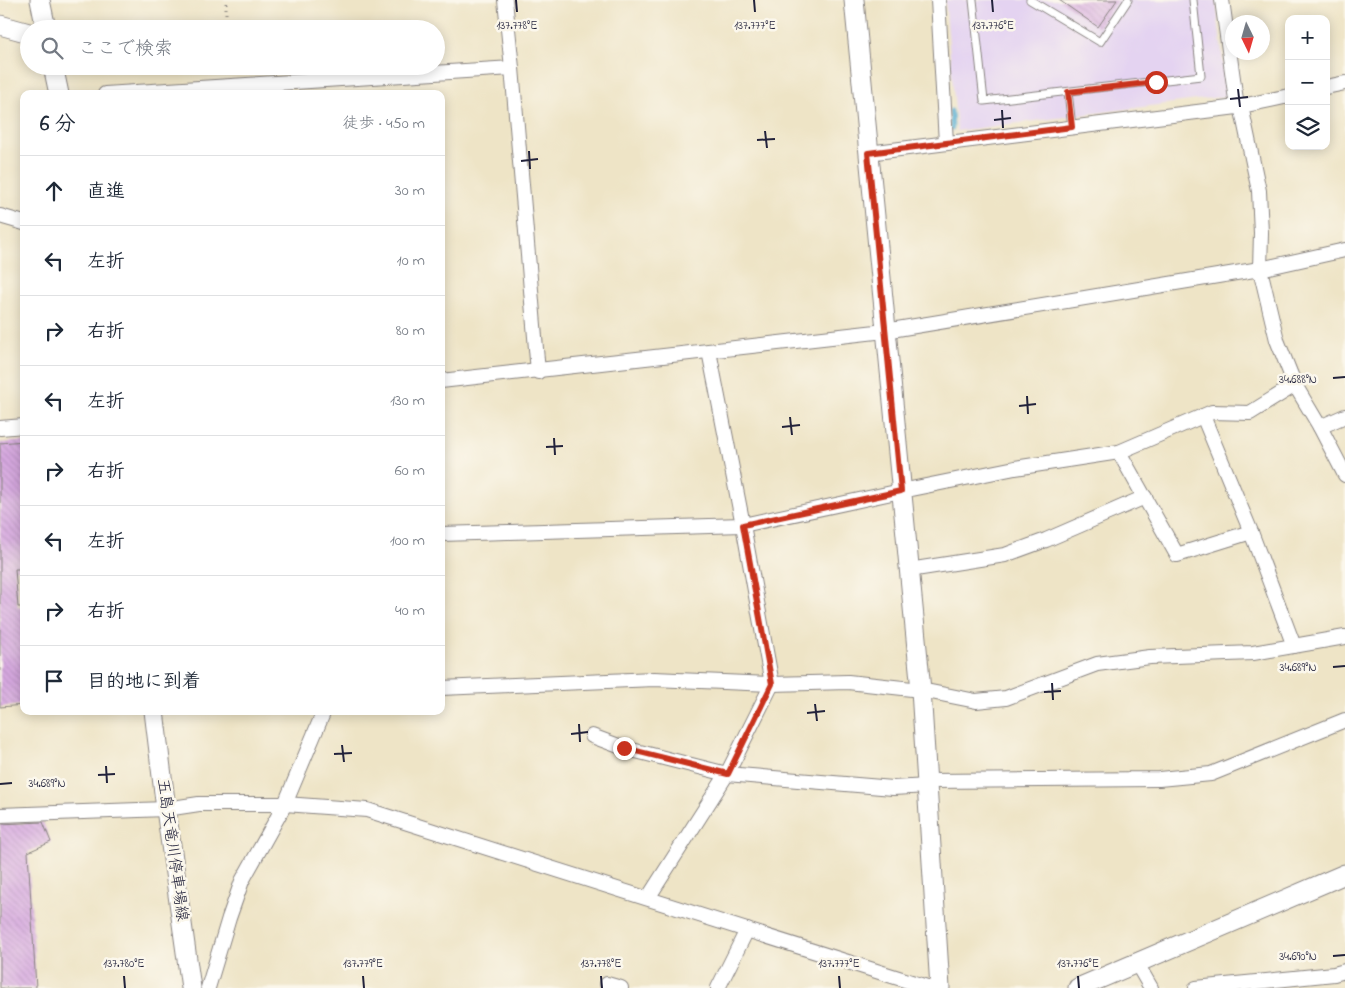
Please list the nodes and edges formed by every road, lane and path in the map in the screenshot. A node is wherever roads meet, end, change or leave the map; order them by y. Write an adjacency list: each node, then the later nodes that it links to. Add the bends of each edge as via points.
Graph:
1 (40, 0): 11 (street)
2 (226, 0): 12 (path)
3 (505, 0): 15 (street)
4 (854, 0): 28 (street)
5 (938, 0): 27 (street)
6 (973, 0): 23 (lane, via 984,101)
7 (1030, 0): 8 (lane, via 1100,42)
8 (1128, 0)
9 (1194, 0): 23 (lane, via 1201,76)
10 (1222, 0): 25 (street)
11 (44, 20)
12 (226, 20)
13 (0, 25): 14 (street)
14 (20, 31)
15 (512, 68): 16 (street); 35 (street)
16 (445, 72)
17 (55, 75): 21 (street)
18 (403, 75): 22 (street)
19 (1345, 83): 20 (street)
20 (1330, 86)
21 (58, 90)
22 (168, 90)
23 (1068, 92): 26 (lane)
24 (1285, 97): 25 (street)
25 (1239, 107): 26 (street); 32 (street, via 1259,191)
26 (1072, 127): 27 (street)
27 (946, 143): 28 (street)
28 (868, 153): 33 (street)
29 (0, 216): 30 (street)
30 (20, 222)
31 (1345, 250): 32 (street)
32 (1260, 268): 33 (street); 37 (street, via 1277,340)
33 (885, 331): 34 (street); 45 (street)
34 (708, 351): 35 (street); 47 (street)
35 (538, 372): 36 (street)
36 (445, 381)
37 (1295, 385): 38 (street, via 1250,413 1212,412); 41 (street)
38 (1203, 416): 43 (street); 48 (street)
39 (1345, 416): 41 (street)
40 (20, 426): 42 (street)
41 (1320, 427): 44 (street)
42 (0, 428)
43 (1119, 452): 45 (street, via 1015,468); 46 (street)
44 (1345, 475)
45 (901, 491): 47 (street); 50 (street)
46 (1145, 497): 48 (street, via 1177,555); 50 (street, via 1005,555)
47 (743, 525): 49 (street); 53 (street)
48 (1251, 532): 52 (street)
49 (445, 534)
50 (909, 570): 55 (street)
51 (1345, 637): 52 (street)
52 (1294, 646): 55 (street, via 1253,653 1150,657 1098,664 1006,698 976,701)
53 (772, 684): 54 (street, via 654,679); 55 (street, via 848,682); 60 (street)
54 (445, 688)
55 (922, 690): 61 (street)
56 (154, 715): 63 (street, 五島天竜川停車場線)
57 (322, 715): 62 (street)
58 (1345, 720): 61 (street, via 1211,774 1159,780)
59 (592, 736): 60 (street, via 624,748)
60 (728, 774): 61 (street, via 893,788); 66 (street)
61 (928, 783): 76 (street)
62 (285, 804): 63 (street, via 199,804); 66 (street, via 367,810); 72 (street, via 242,881)
63 (166, 809): 64 (street); 71 (street, 五島天竜川停車場線)
64 (0, 815)
65 (1345, 874): 68 (street)
66 (648, 898): 67 (street)
67 (747, 930): 74 (street); 75 (street)
68 (1136, 962): 77 (street); 78 (street)
69 (1345, 971): 79 (street)
70 (607, 984): 73 (street)
71 (191, 988)
72 (208, 988)
73 (621, 988)
74 (718, 988)
75 (930, 988)
76 (940, 988)
77 (1078, 988)
78 (1151, 988)
79 (1196, 988)

